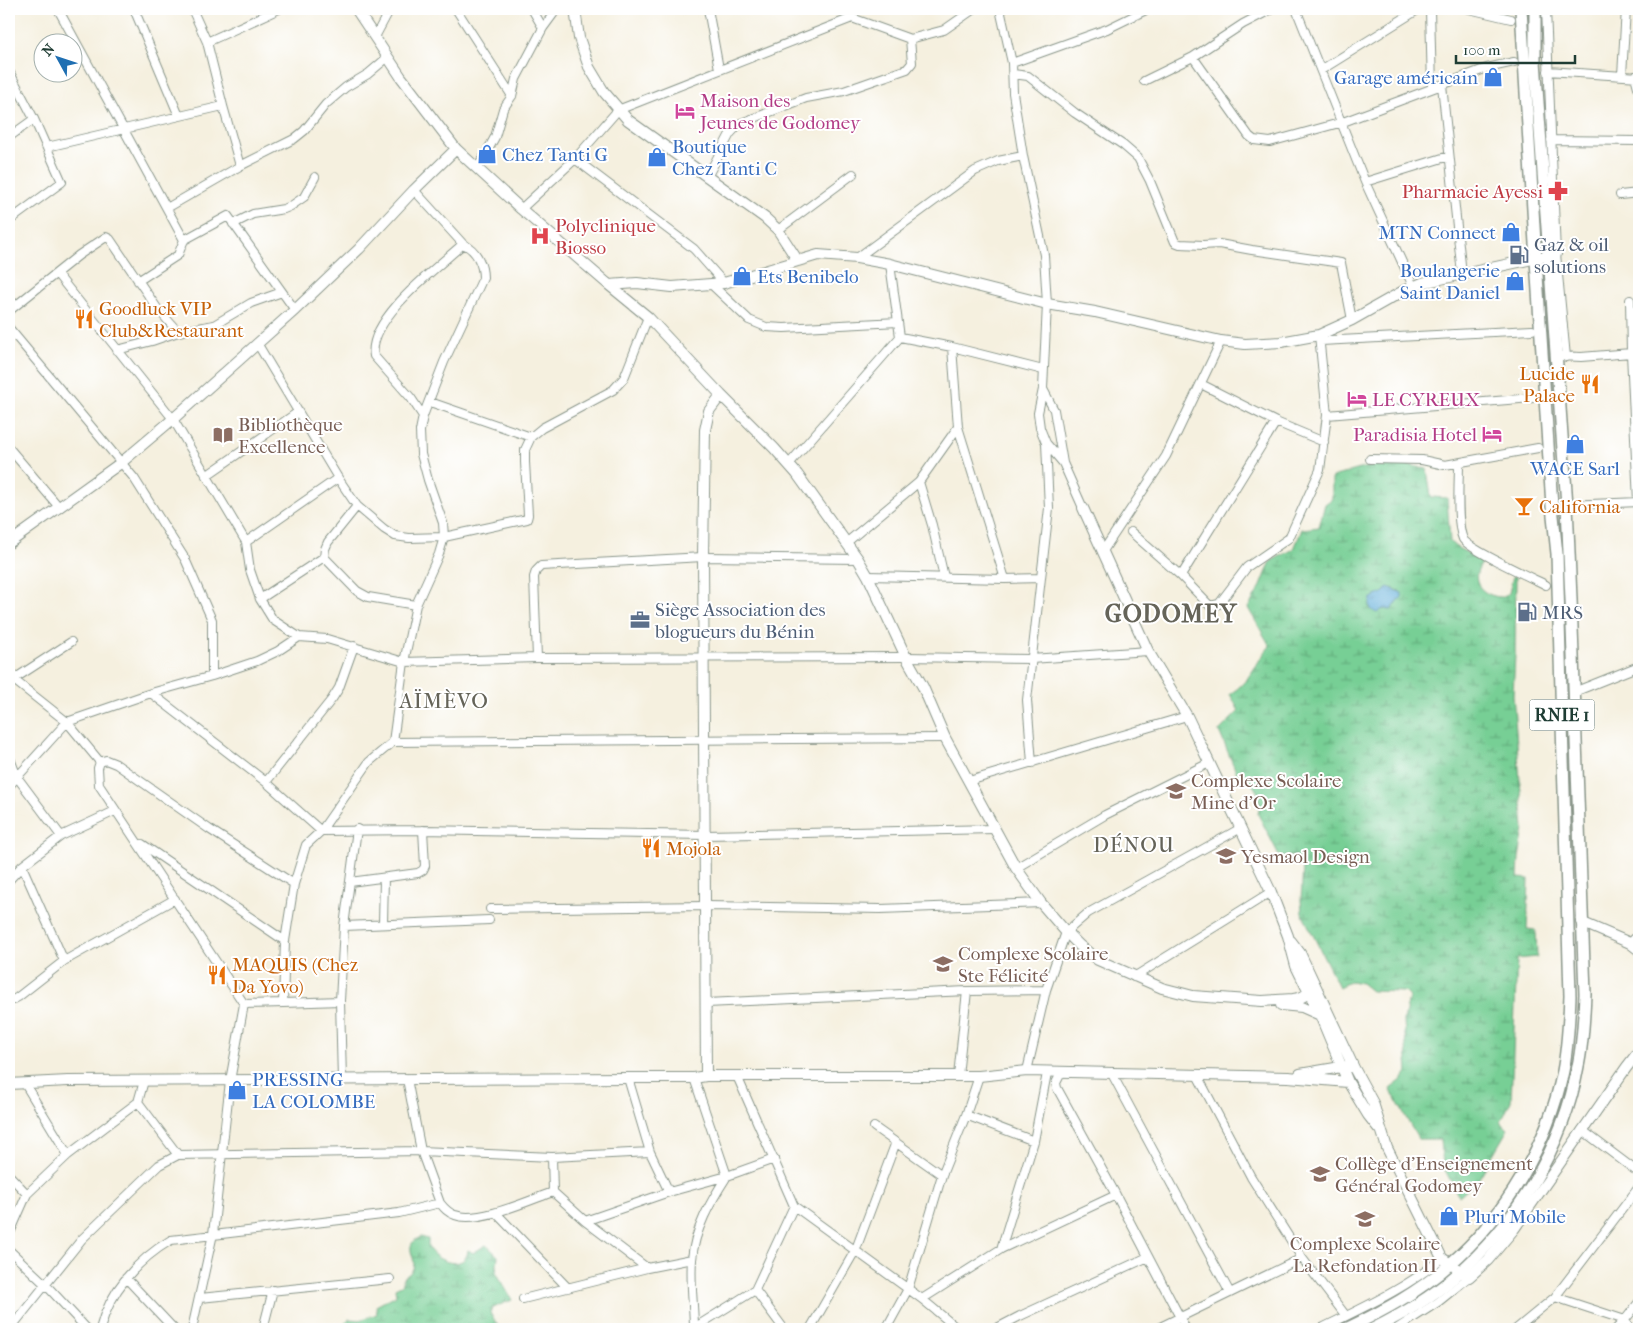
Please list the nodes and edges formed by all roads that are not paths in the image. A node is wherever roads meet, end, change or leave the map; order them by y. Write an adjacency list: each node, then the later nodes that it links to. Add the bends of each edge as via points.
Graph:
1 (58, 9): 52 (street)
2 (134, 9): 49 (street)
3 (192, 9): 30 (street)
4 (279, 9): 30 (street)
5 (356, 9): 28 (main road)
6 (390, 9): 28 (street)
7 (456, 9): 46 (street)
8 (532, 9): 27 (street)
9 (557, 9): 27 (street)
10 (576, 9): 48 (main road, via 589,67)
11 (708, 9): 35 (street)
12 (847, 9): 25 (street)
13 (974, 9): 29 (street, via 944,30)
14 (1000, 9): 34 (street)
15 (1148, 9): 34 (street, via 1107,29)
16 (1272, 9): 32 (street, via 1243,24)
17 (1296, 9): 36 (street)
18 (1419, 9): 36 (street)
19 (1430, 9): 44 (street)
20 (1469, 9): 26 (street)
21 (1521, 9): 79 (highway, RNIE 1)
22 (1535, 9): 77 (highway, RNIE 1, via 1536,61)
23 (1546, 9): 38 (street)
24 (1626, 9): 40 (street)
25 (852, 18): 29 (street); 35 (street)
26 (1511, 18)
27 (543, 28): 46 (street, via 516,79)
28 (375, 37): 31 (main road)
29 (910, 39): 65 (street, via 912,63 907,69 844,90 806,98 739,124 730,134)
30 (208, 42): 47 (street)
31 (388, 57): 57 (main road); 61 (street, via 326,104 294,139)
32 (1193, 58): 42 (street); 51 (street, via 1254,140 1270,142)
33 (1514, 62): 43 (street, via 1487,68)
34 (1012, 63): 39 (street)
35 (719, 69): 48 (street)
36 (1321, 70): 51 (street)
37 (9, 71): 50 (street)
38 (1548, 71): 40 (street); 54 (street)
39 (1013, 74): 58 (street); 95 (street, via 1028,76 1138,158 1177,243 1220,244 1341,263)
40 (1622, 75): 41 (street)
41 (1637, 76): 45 (street)
42 (1144, 81)
43 (1442, 85): 44 (street); 59 (street)
44 (1432, 88): 51 (street)
45 (1639, 91)
46 (512, 96): 62 (street)
47 (222, 106): 49 (street); 61 (street)
48 (618, 110): 60 (street); 65 (main road)
49 (179, 116): 52 (street)
50 (34, 119): 53 (street); 56 (street)
51 (1343, 122): 66 (street)
52 (124, 130): 56 (street); 70 (street)
53 (9, 137)
54 (1551, 140): 55 (street); 77 (street)
55 (1639, 141)
56 (47, 147): 72 (street, via 62,182)
57 (456, 149): 62 (main road); 67 (main road)
58 (1023, 156): 78 (street, via 998,161 975,171); 91 (street, via 1044,255)
59 (1450, 156): 66 (street); 83 (street)
60 (575, 159): 71 (street); 85 (street, via 694,249)
61 (240, 166): 70 (street)
62 (478, 168): 71 (main road)
63 (853, 174): 74 (street)
64 (315, 177): 73 (street, via 304,197 291,206 252,214)
65 (707, 177): 74 (main road)
66 (1365, 182): 88 (street)
67 (414, 190): 76 (street); 92 (main road, via 359,249)
68 (1639, 193): 69 (street)
69 (1620, 195)
70 (167, 208): 75 (street)
71 (521, 209): 87 (main road)
72 (9, 221)
73 (233, 224): 75 (street, via 228,216); 89 (street)
74 (778, 230): 80 (main road)
75 (184, 240): 84 (street, via 178,255)
76 (463, 244): 113 (street, via 483,266 483,278 444,362); 116 (street, via 387,316 372,347 374,356)
77 (1552, 255): 79 (main road); 107 (highway, RNIE 1)
78 (857, 258): 80 (main road, via 818,255); 81 (main road)
79 (1536, 260): 83 (main road); 282 (highway, RNIE 1, via 1558,571 1570,996 1568,1044 1547,1124 1524,1172 1495,1216)
80 (798, 261): 85 (main road)
81 (890, 264): 91 (main road); 96 (street)
82 (58, 274): 84 (street, via 106,237); 93 (street); 105 (street)
83 (1462, 274): 88 (main road)
84 (138, 281): 99 (street)
85 (724, 283): 86 (main road)
86 (711, 284): 87 (main road, via 672,287 637,283); 96 (street, via 749,320 766,327)
87 (609, 285): 94 (main road)
88 (1413, 286): 95 (main road)
89 (282, 292): 92 (street); 99 (street, via 251,303 214,325)
90 (1630, 300): 106 (street)
91 (1047, 304): 102 (main road); 108 (street)
92 (294, 310): 103 (main road)
93 (9, 311)
94 (648, 317): 111 (main road); 120 (street, via 624,378 618,385)
95 (1352, 320): 101 (main road)
96 (898, 322): 100 (street)
97 (9, 328): 126 (street)
98 (1532, 330): 101 (street)
99 (178, 332): 105 (street)
100 (900, 337): 104 (street); 129 (street)
101 (1320, 338): 102 (main road, via 1245,344); 115 (street)
102 (1221, 341): 109 (street)
103 (257, 343): 114 (street); 117 (main road)
104 (952, 347): 108 (street); 119 (street)
105 (117, 350): 117 (street)
106 (1631, 353): 107 (street); 133 (street)
107 (1561, 356): 134 (highway, RNIE 1)
108 (1043, 370): 110 (street)
109 (1201, 384): 118 (street); 144 (street, via 1166,456)
110 (1043, 390): 122 (street, via 1038,413); 127 (street, via 1054,410)
111 (721, 395): 129 (main road); 146 (main road, via 710,411 705,430)
112 (1533, 398): 115 (street)
113 (430, 402): 116 (street); 120 (street)
114 (298, 412): 130 (street); 131 (street)
115 (1327, 415): 121 (street)
116 (423, 416): 140 (street, via 421,454 443,523)
117 (174, 419): 126 (main road); 130 (street)
118 (1276, 422): 121 (street); 149 (street)
119 (958, 427): 132 (street); 152 (street)
120 (531, 437): 140 (street, via 525,450 527,519)
121 (1324, 442): 149 (street, via 1320,470 1289,538 1248,568 1219,604 1210,606)
122 (1046, 443): 127 (street); 151 (street, via 1049,508)
123 (9, 448): 136 (street)
124 (1538, 448): 128 (street)
125 (1370, 458): 128 (street, via 1422,460 1445,465)
126 (122, 462): 136 (main road); 166 (street, via 185,559 212,620)
127 (1063, 463): 137 (street)
128 (1459, 463): 153 (street, via 1460,528 1464,541)
129 (789, 464): 143 (main road)
130 (206, 476): 141 (street)
131 (338, 478): 135 (street); 141 (street)
132 (919, 482): 143 (street); 150 (street)
133 (1639, 503): 134 (street); 138 (street)
134 (1567, 505): 168 (highway, RNIE 1)
135 (358, 506): 140 (street, via 395,536); 145 (street, via 328,542)
136 (59, 507): 142 (main road)
137 (1083, 508): 144 (main road)
138 (1639, 523)
139 (1131, 532): 149 (street)
140 (444, 537): 155 (street)
141 (246, 542): 154 (street, via 250,570)
142 (9, 543)
143 (846, 543): 147 (main road)
144 (1102, 551): 159 (main road)
145 (324, 557): 154 (street); 155 (street, via 368,597)
146 (704, 557): 147 (street); 161 (street, via 541,566 534,577); 162 (main road)
147 (858, 559): 148 (main road)
148 (868, 576): 150 (street); 160 (main road)
149 (1181, 576)
150 (944, 577): 152 (street)
151 (1041, 578): 152 (street); 163 (street)
152 (1005, 579)
153 (1546, 586)
154 (260, 599): 156 (street, via 273,620)
155 (416, 605): 164 (street)
156 (299, 637): 158 (street, via 327,638); 166 (street, via 257,661)
157 (71, 642): 167 (street)
158 (354, 646): 164 (street); 181 (street, via 332,699)
159 (1148, 651): 163 (street); 170 (main road)
160 (906, 657): 162 (street); 163 (street); 172 (main road)
161 (537, 658): 162 (street); 164 (street)
162 (704, 658): 173 (main road)
163 (1031, 659): 177 (street, via 1027,700)
164 (404, 662): 174 (street)
165 (1639, 666): 168 (street)
166 (212, 676): 169 (street)
167 (11, 678): 171 (street)
168 (1574, 692): 204 (highway, RNIE 1)
169 (151, 693): 171 (street); 181 (street)
170 (1187, 716): 177 (street); 178 (main road)
171 (67, 722): 176 (street); 179 (street)
172 (946, 738): 173 (street); 180 (main road)
173 (705, 740): 174 (street); 189 (main road)
174 (393, 742): 188 (street, via 369,762)
175 (9, 756): 179 (street)
176 (100, 762): 183 (street, via 99,785); 197 (street, via 106,760 116,764)
177 (1032, 762): 180 (street)
178 (1209, 763): 184 (main road); 193 (street, via 1105,815)
179 (17, 777): 182 (street); 190 (street)
180 (970, 781): 186 (main road)
181 (266, 782): 188 (street)
182 (9, 786)
183 (116, 811): 190 (street); 191 (street)
184 (1241, 828): 198 (main road); 207 (street, via 1088,913)
185 (357, 829): 187 (street); 188 (street); 196 (street)
186 (994, 829): 189 (street); 193 (main road)
187 (423, 830): 189 (street); 194 (street, via 423,870)
188 (320, 831): 197 (street, via 306,845)
189 (706, 835): 201 (main road)
190 (61, 836): 192 (street)
191 (138, 842): 199 (street); 209 (street)
192 (22, 866): 195 (street); 212 (street)
193 (1016, 868): 200 (main road)
194 (384, 878): 196 (street); 205 (street)
195 (9, 880)
196 (350, 882): 206 (street)
197 (294, 884): 209 (street)
198 (1271, 892): 213 (street); 216 (main road, via 1288,936 1300,953)
199 (175, 899): 212 (street); 222 (street)
200 (1041, 904): 201 (street, via 880,909); 207 (main road)
201 (706, 906): 202 (street); 221 (main road)
202 (490, 909)
203 (489, 920): 205 (street)
204 (1581, 922): 210 (main road); 284 (highway, RNIE 1, via 1584,1020 1578,1067 1565,1114 1530,1187)
205 (383, 924): 206 (street)
206 (344, 926): 217 (street)
207 (1066, 932): 213 (main road, via 1098,960); 214 (street)
208 (1639, 934): 210 (street)
209 (285, 941): 220 (street)
210 (1630, 943): 211 (main road)
211 (1639, 950)
212 (64, 960): 219 (street)
213 (1134, 977): 218 (main road, via 1194,996)
214 (1046, 990): 215 (street); 228 (street)
215 (966, 991): 221 (street); 235 (street)
216 (1315, 997): 218 (main road); 223 (main road); 224 (main road); 227 (main road)
217 (340, 1001): 220 (street); 241 (street)
218 (1262, 1001): 223 (main road)
219 (9, 1002)
220 (283, 1003): 222 (street)
221 (707, 1003): 233 (main road)
222 (244, 1004): 243 (street)
223 (1302, 1007): 224 (main road)
224 (1320, 1015): 226 (main road)
225 (1639, 1052): 250 (main road)
226 (1341, 1067): 227 (main road); 237 (main road); 244 (main road)
227 (1354, 1068): 251 (main road, via 1373,1102)
228 (1027, 1072): 229 (main road); 236 (main road)
229 (1047, 1073): 230 (main road); 252 (street)
230 (1061, 1073): 231 (main road); 269 (street, via 1057,1088)
231 (1112, 1074): 232 (main road); 292 (street)
232 (1197, 1075): 237 (main road); 280 (street, via 1251,1177)
233 (706, 1076): 234 (main road); 239 (main road)
234 (737, 1076): 235 (main road); 260 (street)
235 (958, 1076): 236 (main road)
236 (979, 1076): 248 (street)
237 (1288, 1077): 244 (main road)
238 (628, 1078): 239 (main road); 240 (main road); 255 (street)
239 (694, 1078): 264 (street)
240 (407, 1079): 241 (main road); 254 (street)
241 (342, 1080): 243 (main road)
242 (144, 1081): 243 (main road); 246 (main road); 247 (street)
243 (230, 1081): 256 (street)
244 (1348, 1082): 251 (main road)
245 (9, 1084): 246 (main road)
246 (25, 1084): 257 (street)
247 (138, 1102): 257 (street); 258 (street)
248 (966, 1115): 252 (street); 263 (street)
249 (874, 1127): 253 (street)
250 (1582, 1130): 261 (street); 284 (main road, via 1514,1229 1488,1260)
251 (1382, 1132): 282 (main road, via 1387,1148)
252 (1034, 1140): 277 (street)
253 (896, 1142): 263 (street); 276 (street)
254 (421, 1151): 256 (street); 259 (street); 270 (street)
255 (650, 1152): 259 (street); 267 (street)
256 (222, 1154): 258 (street); 274 (street)
257 (68, 1155): 268 (street)
258 (178, 1155): 287 (street, via 159,1165 92,1228)
259 (552, 1157): 266 (street)
260 (774, 1159): 264 (street); 271 (street)
261 (1639, 1173)
262 (9, 1175): 268 (street)
263 (942, 1175): 289 (street)
264 (727, 1176): 267 (street); 281 (street, via 700,1225)
265 (1639, 1187): 293 (street)
266 (553, 1192): 272 (street); 273 (street)
267 (669, 1192): 273 (street)
268 (27, 1194): 275 (street)
269 (1116, 1195): 277 (street); 279 (street)
270 (440, 1203): 272 (street, via 456,1216); 274 (street, via 400,1213)
271 (794, 1206): 276 (street); 291 (street)
272 (496, 1213): 288 (street)
273 (585, 1222): 283 (street)
274 (214, 1234): 285 (street, via 171,1240 143,1259); 294 (street)
275 (9, 1235)
276 (856, 1249): 289 (street); 309 (street)
277 (1001, 1249): 296 (street)
278 (9, 1250): 287 (street)
279 (1148, 1258): 299 (street); 312 (street)
280 (1302, 1258): 292 (street); 298 (street)
281 (692, 1259): 283 (street); 307 (street)
282 (1446, 1261): 284 (main road); 298 (street); 316 (highway, RNIE 1, via 1409,1295)
283 (647, 1268): 288 (street)
284 (1465, 1274): 317 (highway, RNIE 1, via 1454,1278 1408,1311); 318 (street, via 1438,1302)
285 (126, 1278): 303 (street, via 105,1311); 304 (street)
286 (390, 1279): 290 (street)
287 (46, 1285): 301 (street); 302 (street)
288 (568, 1288): 295 (street)
289 (908, 1288): 296 (street); 310 (street)
290 (274, 1290): 294 (street); 306 (street)
291 (756, 1290): 307 (street); 308 (street)
292 (1230, 1293): 299 (street)
293 (1555, 1297): 300 (street); 319 (street)
294 (200, 1298): 305 (street)
295 (523, 1299)
296 (922, 1299): 311 (street)
297 (1639, 1302): 300 (street)
298 (1346, 1316): 315 (street)
299 (1180, 1318): 313 (street); 314 (street)
300 (1625, 1320): 320 (street); 321 (street)
301 (10, 1329)
302 (88, 1329)
303 (100, 1329)
304 (174, 1329)
305 (192, 1329)
306 (264, 1329)
307 (692, 1329)
308 (784, 1329)
309 (810, 1329)
310 (886, 1329)
311 (958, 1329)
312 (995, 1329)
313 (1156, 1329)
314 (1186, 1329)
315 (1320, 1329)
316 (1346, 1329)
317 (1373, 1329)
318 (1396, 1329)
319 (1516, 1329)
320 (1616, 1329)
321 (1630, 1329)

